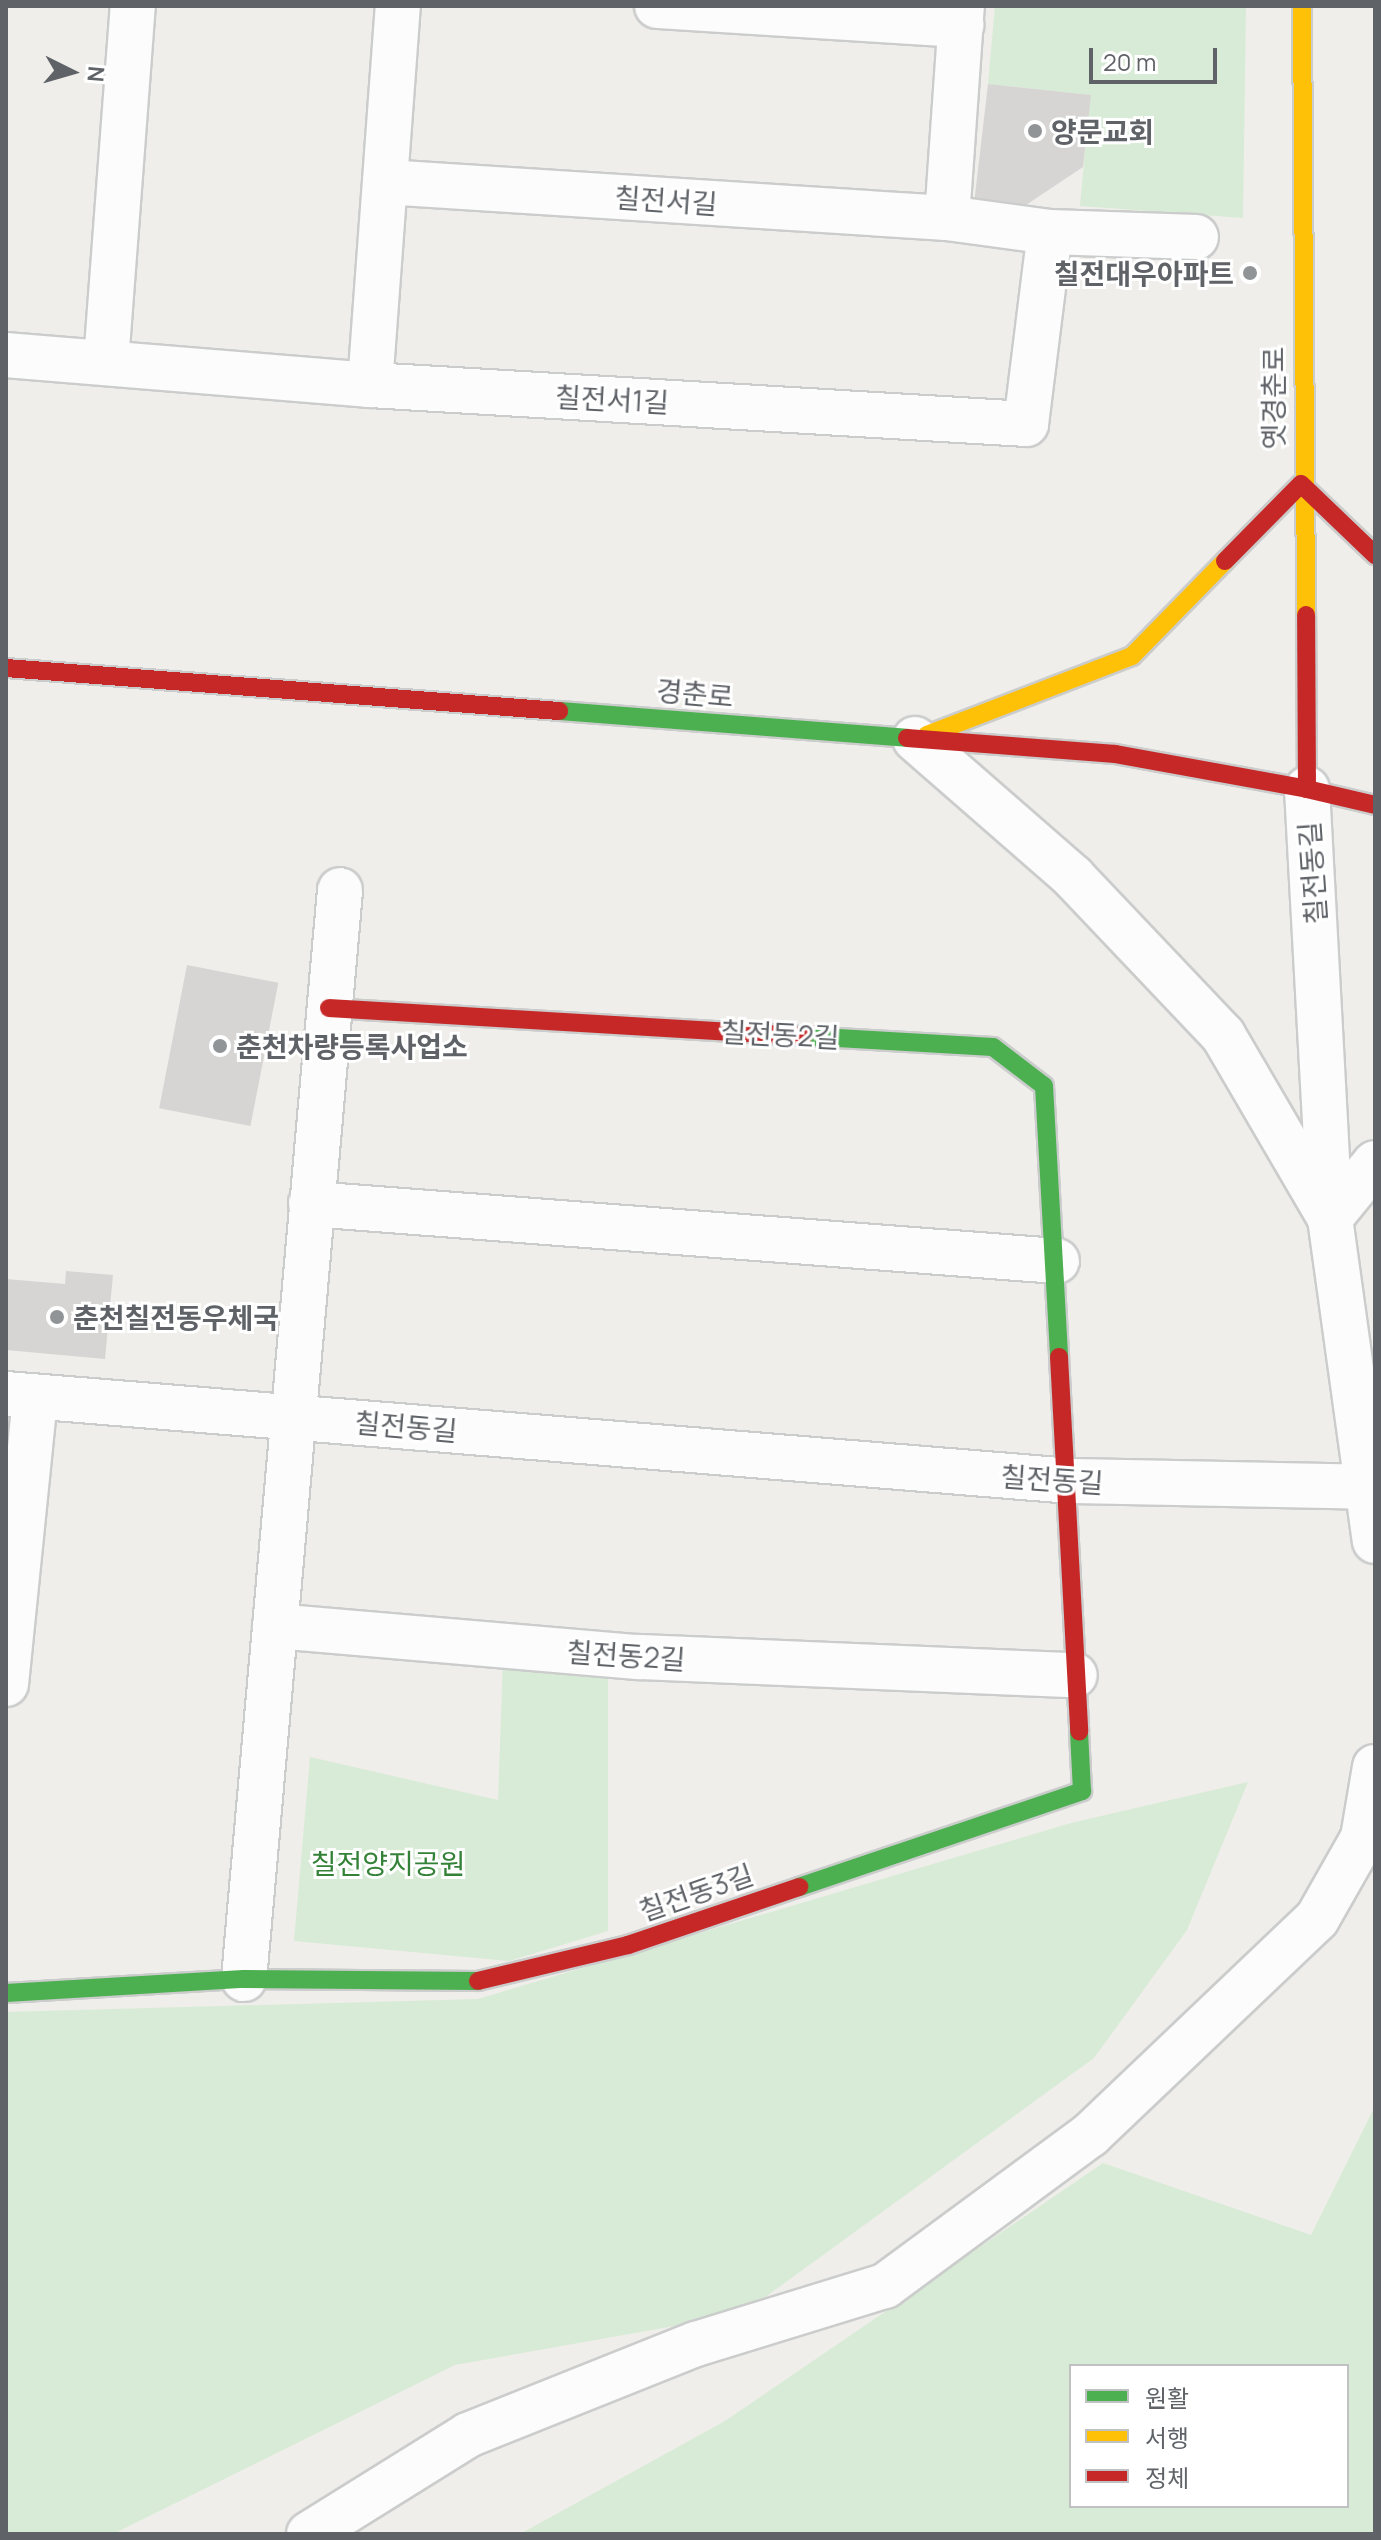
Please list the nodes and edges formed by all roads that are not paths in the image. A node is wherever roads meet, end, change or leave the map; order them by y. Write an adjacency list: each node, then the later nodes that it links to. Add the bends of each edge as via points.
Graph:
1 (133, 6): 11 (street)
2 (398, 6): 6 (street)
3 (657, 6): 5 (street)
4 (1302, 6): 13 (street, 옛경춘로)
5 (962, 16): 7 (street)
6 (385, 182): 7 (street, 칠전서길); 12 (street)
7 (947, 218): 8 (street, 칠전서길)
8 (1050, 232): 9 (street, 칠전서길); 12 (street, 칠전서1길, via 1026,424)
9 (1196, 237)
10 (6, 355): 11 (street, 칠전서1길)
11 (106, 362): 12 (street, 칠전서1길)
12 (370, 385)
13 (1301, 484): 14 (street); 16 (street, via 1132,656); 17 (street, 옛경춘로)
14 (1375, 555)
15 (6, 668): 16 (street, 경춘로)
16 (915, 739): 17 (street, 경춘로, via 1115,754); 23 (street, via 1073,877 1223,1035)
17 (1307, 789): 18 (street, 경춘로); 23 (street, 칠전동길)
18 (1375, 805)
19 (340, 890): 20 (street)
20 (329, 1008): 22 (street); 24 (street, 칠전동2길, via 993,1047 1044,1086)
21 (1375, 1163): 23 (street)
22 (311, 1204): 24 (street); 26 (street)
23 (1330, 1218): 28 (street, 칠전동길)
24 (1057, 1261): 27 (street, 칠전동2길)
25 (20, 1396): 26 (street, 칠전동길); 30 (street, 칠전동길)
26 (293, 1416): 27 (street, 칠전동길); 31 (street)
27 (1070, 1481): 28 (street, 칠전동길); 32 (street, 칠전동3길)
28 (1370, 1487): 29 (street)
29 (1375, 1541)
30 (10, 1604): 33 (street, 칠전동길)
31 (275, 1626): 32 (street, 칠전동2길, via 639,1657); 35 (street)
32 (1075, 1675): 35 (street, 칠전동3길, via 1082,1791 628,1945 472,1982)
33 (6, 1684)
34 (1375, 1767): 37 (street, via 1363,1838 1317,1919 1090,2135 885,2286 696,2344 468,2435)
35 (244, 1979): 36 (street, 칠전동3길)
36 (6, 1993)
37 (309, 2534)

